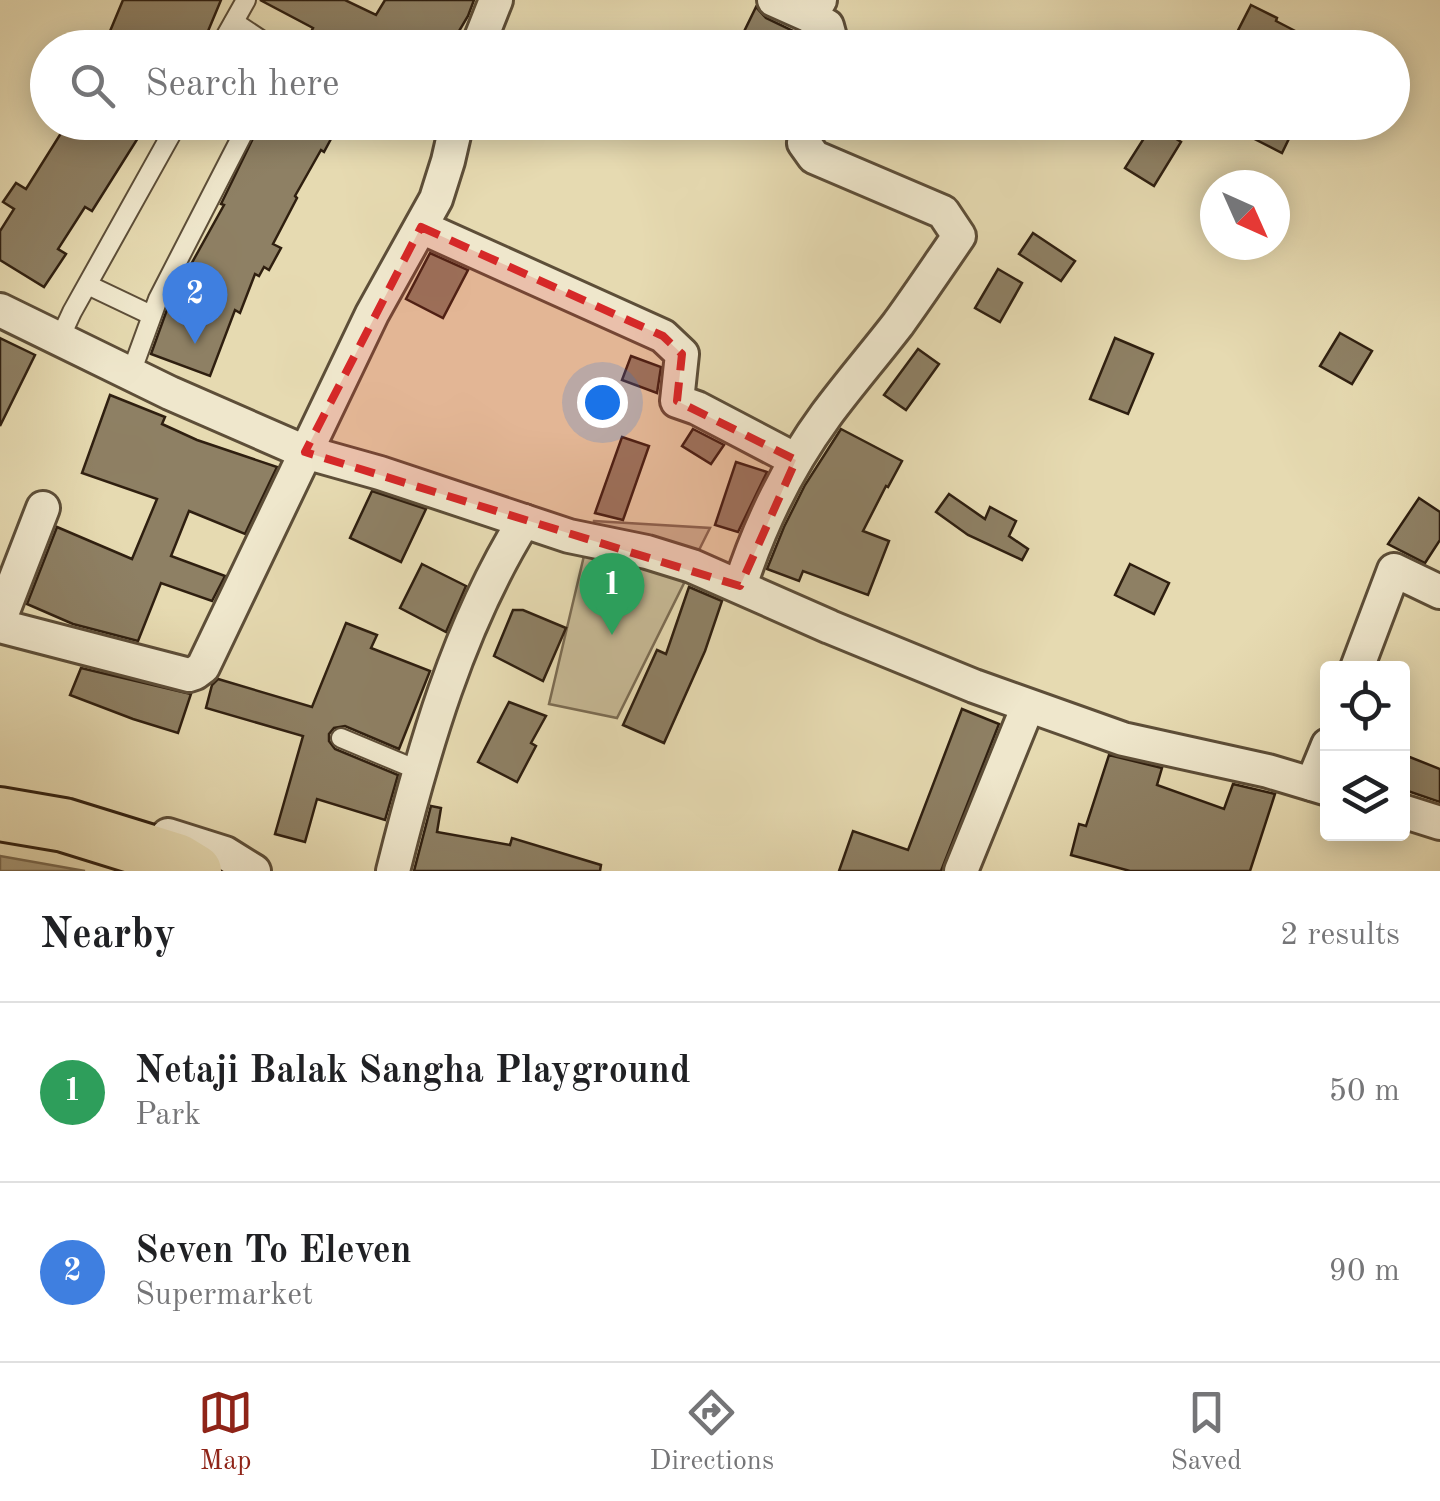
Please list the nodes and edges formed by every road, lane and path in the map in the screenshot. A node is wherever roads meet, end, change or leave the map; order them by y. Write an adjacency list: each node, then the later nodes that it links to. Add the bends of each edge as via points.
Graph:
1 (246, 0): 5 (lane)
2 (496, 0): 8 (street)
3 (774, 0): 4 (street)
4 (815, 8): 9 (street)
5 (234, 22): 6 (lane); 7 (lane)
6 (229, 30)
7 (246, 30)
8 (484, 30)
9 (828, 30)
10 (168, 140): 15 (lane)
11 (240, 140): 17 (lane)
12 (453, 140): 14 (street, via 442,184)
13 (805, 140): 21 (street, via 814,156 943,212 959,236)
14 (420, 227): 20 (street); 21 (street, via 663,336 682,354 677,401)
15 (88, 285): 17 (lane); 18 (lane)
16 (0, 310): 18 (street)
17 (151, 316): 19 (lane)
18 (60, 338): 19 (street)
19 (130, 373): 20 (street)
20 (305, 452): 23 (street); 26 (street, via 211,654 195,674)
21 (796, 460): 24 (street)
22 (43, 508): 26 (street)
23 (524, 522): 24 (street, via 674,560); 30 (street, via 472,624)
24 (740, 586): 28 (street)
25 (1440, 592): 27 (street, via 1394,570)
26 (0, 622)
27 (1360, 661)
28 (1028, 706): 31 (street, via 1123,740); 39 (street)
29 (341, 738): 30 (lane)
30 (420, 771): 38 (street)
31 (1320, 787)
32 (0, 790): 37 (street, via 102,813 225,854)
33 (0, 814): 36 (main road, via 64,825)
34 (1410, 814): 35 (street)
35 (1440, 823)
36 (195, 871)
37 (254, 871)
38 (393, 871)
39 (962, 871)

